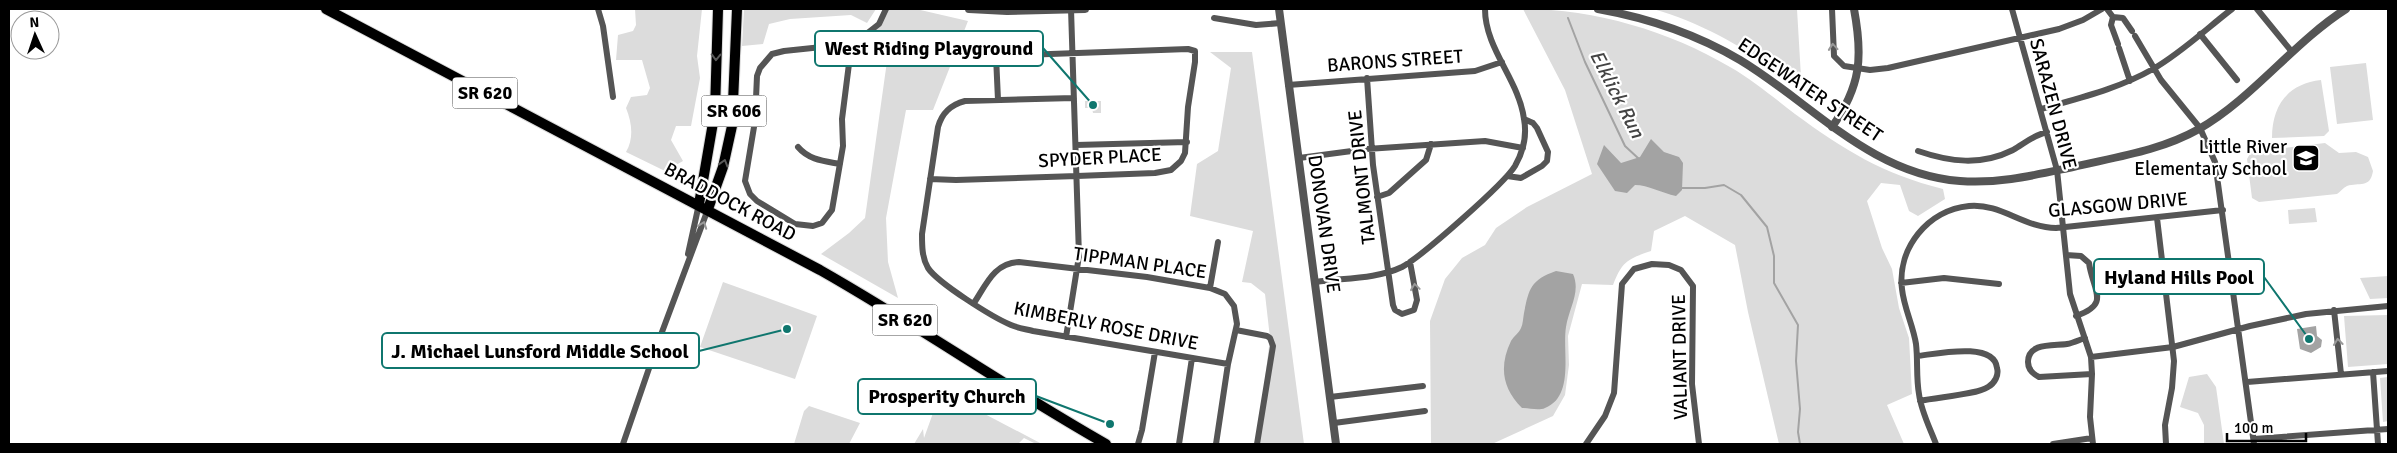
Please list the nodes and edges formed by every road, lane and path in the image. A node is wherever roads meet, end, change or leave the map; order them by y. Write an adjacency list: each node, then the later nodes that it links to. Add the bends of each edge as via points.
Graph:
1 (326, 9): 57 (main road, BRADDOCK ROAD / SR 620)
2 (598, 9): 35 (street)
3 (718, 9): 57 (main road, SR 606, one-way to 57, via 716,111)
4 (737, 9): 58 (main road, SR 606, one-way to 4, via 724,167 732,126)
5 (886, 9): 25 (street, via 879,24)
6 (969, 9): 7 (street, via 1007,12)
7 (1071, 9): 8 (street); 27 (street)
8 (1085, 9)
9 (1279, 9): 22 (street, DONOVAN DRIVE)
10 (1485, 9): 28 (street, via 1488,29)
11 (1598, 9): 40 (street, EDGEWATER STREET, via 1650,20 1741,60)
12 (1832, 9): 29 (street, one-way to 12, via 1844,66 1834,56)
13 (1854, 9): 29 (street, via 1860,45)
14 (2012, 9): 24 (street, SARAZEN DRIVE)
15 (2102, 9): 24 (street, via 2071,25)
16 (2107, 9): 20 (street)
17 (2232, 9): 23 (street)
18 (2257, 9): 26 (street)
19 (2346, 9): 26 (street, EDGEWATER STREET)
20 (2113, 17): 30 (street, via 2122,18); 33 (street, via 2111,26)
21 (1214, 18): 22 (street, via 1256,25)
22 (1280, 23): 34 (street, DONOVAN DRIVE)
23 (2200, 34): 30 (street); 32 (street)
24 (2020, 38): 29 (street, via 1888,68); 38 (street, SARAZEN DRIVE)
25 (852, 49): 51 (street, via 842,119); 51 (street, via 841,45 784,50 765,60 757,76 755,121 746,182 756,201 795,224 813,226 822,223 832,210)
26 (2292, 52): 41 (street, EDGEWATER STREET)
27 (1072, 54): 36 (street); 37 (street, via 996,56); 43 (street, SPYDER PLACE, via 1195,51)
28 (1502, 62): 31 (street, BARONS STREET, via 1475,71); 39 (street, via 1520,101)
29 (1858, 68): 40 (street, via 1850,98)
30 (2154, 69): 33 (street); 41 (street)
31 (1367, 78): 34 (street, BARONS STREET); 47 (street, TALMONT DRIVE)
32 (2237, 80)
33 (2130, 81): 38 (street)
34 (1288, 85): 50 (street, DONOVAN DRIVE)
35 (613, 97)
36 (1074, 98): 37 (street, KIMBERLY ROSE DRIVE); 45 (street)
37 (998, 100): 55 (street, KIMBERLY ROSE DRIVE, via 964,102 944,113 938,127)
38 (2041, 109): 42 (street, SARAZEN DRIVE)
39 (1524, 119): 48 (street); 54 (street, via 1537,128 1548,152 1547,161 1521,178)
40 (1832, 127): 52 (street, EDGEWATER STREET, via 1890,163 1926,175 1986,182)
41 (2200, 128): 52 (street, EDGEWATER STREET, via 2154,148); 59 (street, via 2215,162)
42 (2047, 132): 49 (street, via 1987,159 1958,161); 52 (street, SARAZEN DRIVE)
43 (1186, 142): 45 (street); 53 (street, SPYDER PLACE, via 1183,158 1171,170)
44 (1431, 144): 47 (street); 48 (street, via 1485,141); 56 (street, via 1426,160 1389,193)
45 (1076, 145): 53 (street)
46 (798, 147): 51 (street, via 805,155)
47 (1372, 148): 50 (street); 56 (street, TALMONT DRIVE)
48 (1522, 148): 54 (street)
49 (1918, 151)
50 (1299, 158): 68 (street, DONOVAN DRIVE)
51 (840, 164)
52 (2057, 170): 61 (street, SARAZEN DRIVE)
53 (1077, 176): 55 (street, SPYDER PLACE); 65 (street)
54 (1508, 176): 64 (street)
55 (930, 179): 72 (street, KIMBERLY ROSE DRIVE, via 922,234 924,257 933,275)
56 (1378, 197): 66 (street, TALMONT DRIVE)
57 (699, 204): 58 (main road, BRADDOCK ROAD / SR 620); 67 (street)
58 (708, 209): 67 (street, one-way to 58); 101 (main road, BRADDOCK ROAD / SR 620, via 885,307)
59 (2223, 210): 60 (street, GLASGOW DRIVE); 76 (street)
60 (2156, 218): 61 (street, GLASGOW DRIVE); 80 (street)
61 (2063, 228): 63 (street, SARAZEN DRIVE); 69 (street, GLASGOW DRIVE, via 2035,226 1988,207 1969,206 1952,210 1930,222 1914,239 1904,260)
62 (1218, 242): 71 (street)
63 (2066, 255): 75 (street, SARAZEN DRIVE); 75 (street, via 2081,256 2089,263 2098,296 2092,310)
64 (1410, 262): 66 (street); 66 (street, TALMONT DRIVE, one-way to 64, via 1394,308 1402,314 1410,313 1417,302)
65 (1078, 268): 71 (street, TIPPMAN PLACE); 72 (street, TIPPMAN PLACE, via 1011,262 995,271); 78 (street)
66 (1388, 272): 68 (street)
67 (684, 274): 100 (street)
68 (1316, 282): 92 (street, DONOVAN DRIVE)
69 (1901, 283): 70 (street, via 1944,278); 82 (street, GLASGOW DRIVE)
70 (1999, 284)
71 (1210, 288): 77 (street, TIPPMAN PLACE, via 1225,294 1230,300 1236,316)
72 (974, 303): 78 (street, KIMBERLY ROSE DRIVE, via 1010,325)
73 (2388, 306): 74 (street)
74 (2334, 310): 76 (street); 89 (street, one-way to 74)
75 (2076, 316): 79 (street, SARAZEN DRIVE)
76 (2240, 328): 80 (street); 90 (street)
77 (1236, 330): 85 (street, TIPPMAN PLACE); 105 (street, via 1267,336 1273,346)
78 (1066, 336): 81 (street, KIMBERLY ROSE DRIVE)
79 (2086, 338): 84 (street, SARAZEN DRIVE); 88 (street, via 2037,348 2030,354 2028,363 2031,371 2039,377)
80 (2172, 347): 84 (street); 111 (street, via 2174,375)
81 (1155, 352): 83 (street, KIMBERLY ROSE DRIVE); 102 (street)
82 (1917, 356): 93 (street, GLASGOW DRIVE); 93 (street, via 1982,351 1993,357 1998,369 1995,381 1986,388)
83 (1192, 358): 85 (street, KIMBERLY ROSE DRIVE); 103 (street)
84 (2091, 358): 88 (street, SARAZEN DRIVE)
85 (1228, 364): 104 (street, TIPPMAN PLACE)
86 (2388, 371): 87 (street)
87 (2373, 372): 89 (street); 97 (street)
88 (2092, 374): 98 (street, SARAZEN DRIVE)
89 (2341, 374): 90 (street)
90 (2247, 382): 99 (street)
91 (1423, 386): 92 (street)
92 (1330, 397): 95 (street, DONOVAN DRIVE)
93 (1920, 401): 109 (street, GLASGOW DRIVE)
94 (1425, 412): 95 (street)
95 (1334, 423): 106 (street, DONOVAN DRIVE)
96 (2388, 429): 97 (street)
97 (2377, 430): 99 (street); 112 (street)
98 (2092, 441): 110 (street)
99 (2254, 442)
100 (624, 444)
101 (1106, 444)
102 (1138, 444)
103 (1178, 444)
104 (1216, 444)
105 (1257, 444)
106 (1336, 444)
107 (1586, 444): 108 (street, VALIANT DRIVE, via 1605,416 1614,392 1622,284 1634,269 1652,264 1681,270 1693,286 1692,384)
108 (1699, 444)
109 (1936, 444)
110 (2054, 444)
111 (2166, 444)
112 (2378, 444)

